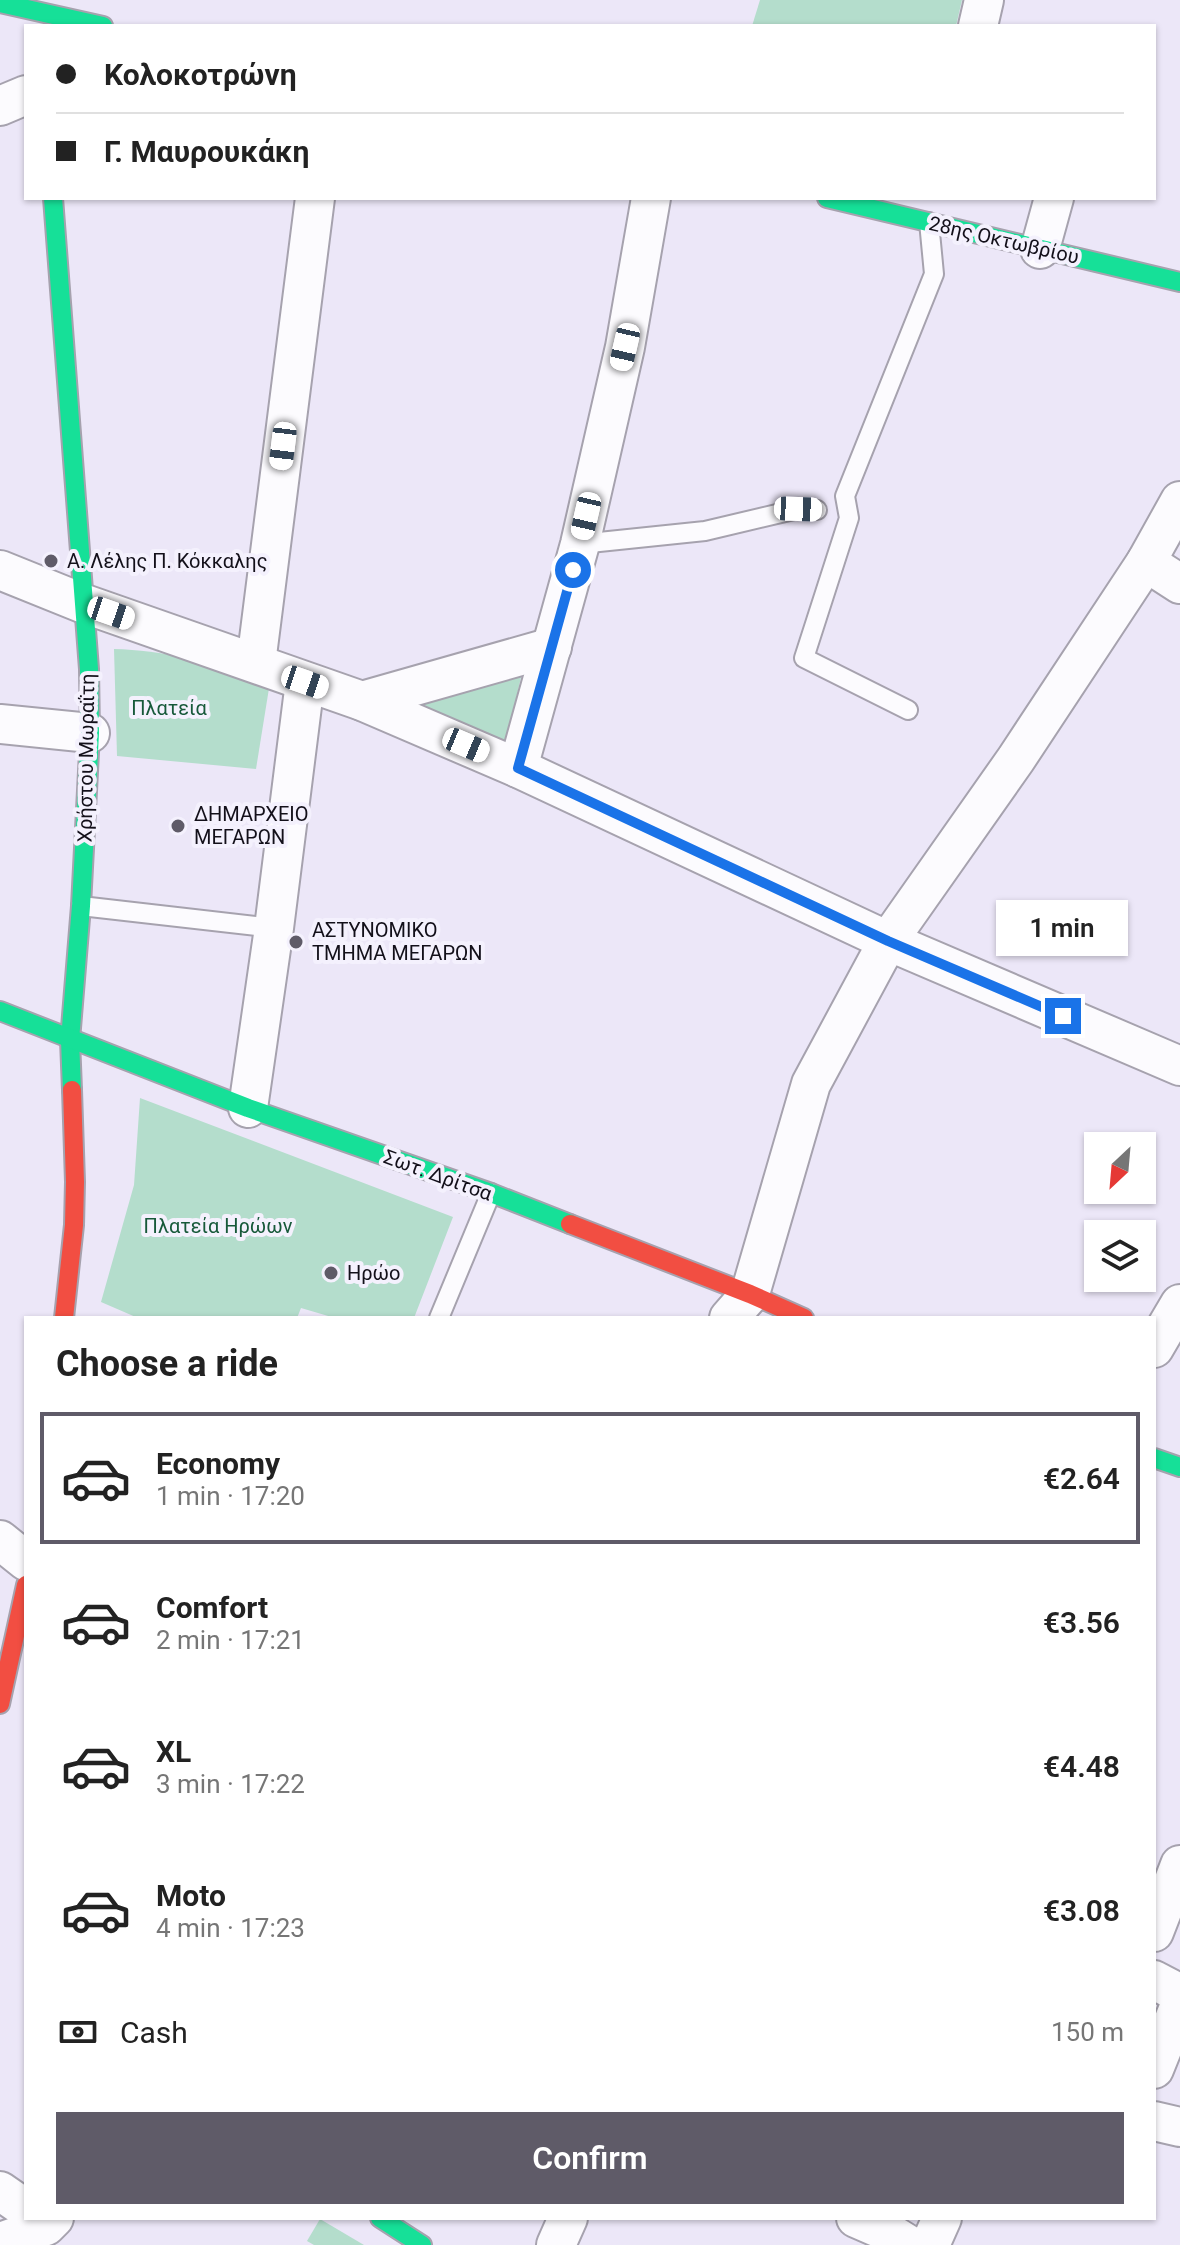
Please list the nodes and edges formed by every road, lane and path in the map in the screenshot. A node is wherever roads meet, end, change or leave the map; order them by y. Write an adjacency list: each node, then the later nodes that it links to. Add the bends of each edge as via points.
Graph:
1 (984, 0): 5 (street)
2 (0, 3): 3 (street)
3 (40, 12): 4 (street)
4 (94, 24)
5 (978, 24)
6 (24, 96): 7 (street)
7 (0, 106)
8 (53, 200): 22 (street, Χρήστου Μωραΐτη)
9 (315, 200): 24 (street)
10 (651, 200): 18 (street, via 625,347)
11 (844, 200): 13 (street, 28ης Οκτωβρίου)
12 (1053, 200): 14 (street)
13 (932, 210): 14 (street, 28ης Οκτωβρίου); 27 (lane, via 934,274 845,496 849,518 804,658)
14 (1040, 249): 15 (street, 28ης Οκτωβρίου)
15 (1180, 282)
16 (1180, 501): 19 (street)
17 (817, 510): 18 (lane, via 798,509 705,531)
18 (580, 544): 23 (street)
19 (1146, 562): 21 (street); 33 (street)
20 (0, 570): 22 (street)
21 (1180, 584)
22 (82, 603): 24 (street); 29 (street, Χρήστου Μωραΐτη)
23 (552, 647): 26 (street); 30 (street)
24 (256, 663): 25 (street)
25 (305, 682): 26 (street); 32 (street)
26 (362, 701): 30 (street)
27 (908, 710)
28 (0, 724): 29 (street)
29 (90, 733): 31 (street, Χρήστου Μωραΐτη)
30 (518, 768): 33 (street)
31 (81, 906): 32 (lane); 35 (street, Χρήστου Μωραΐτη)
32 (274, 928): 37 (street)
33 (888, 941): 36 (street); 40 (street, via 811,1084)
34 (0, 1011): 35 (street, Σωτ. Δρίτσα)
35 (70, 1040): 37 (street, Σωτ. Δρίτσα); 41 (street, Χρήστου Μωραΐτη, via 75,1182)
36 (1180, 1066)
37 (248, 1108): 38 (street, Σωτ. Δρίτσα)
38 (491, 1193): 40 (street, Σωτ. Δρίτσα); 42 (lane)
39 (1180, 1304): 44 (street)
40 (739, 1306): 43 (street, Σωτ. Δρίτσα)
41 (64, 1316)
42 (440, 1316)
43 (793, 1316)
44 (1156, 1345)
45 (1156, 1459): 46 (street)
46 (1180, 1467)
47 (0, 1540): 48 (street)
48 (24, 1559)
49 (24, 1594): 50 (street)
50 (0, 1704)
51 (1173, 1866): 52 (street)
52 (1156, 1925)
53 (1156, 1981): 54 (street)
54 (1180, 1995)
55 (1180, 2005): 56 (street)
56 (1156, 2064)
57 (1156, 2121): 58 (street)
58 (1180, 2127)
59 (0, 2191): 60 (street)
60 (24, 2209)
61 (383, 2220): 67 (street)
62 (567, 2220): 68 (street)
63 (861, 2220): 69 (street)
64 (941, 2220): 70 (street)
65 (43, 2223): 66 (street)
66 (0, 2242)
67 (422, 2245)
68 (556, 2245)
69 (909, 2245)
70 (930, 2245)

